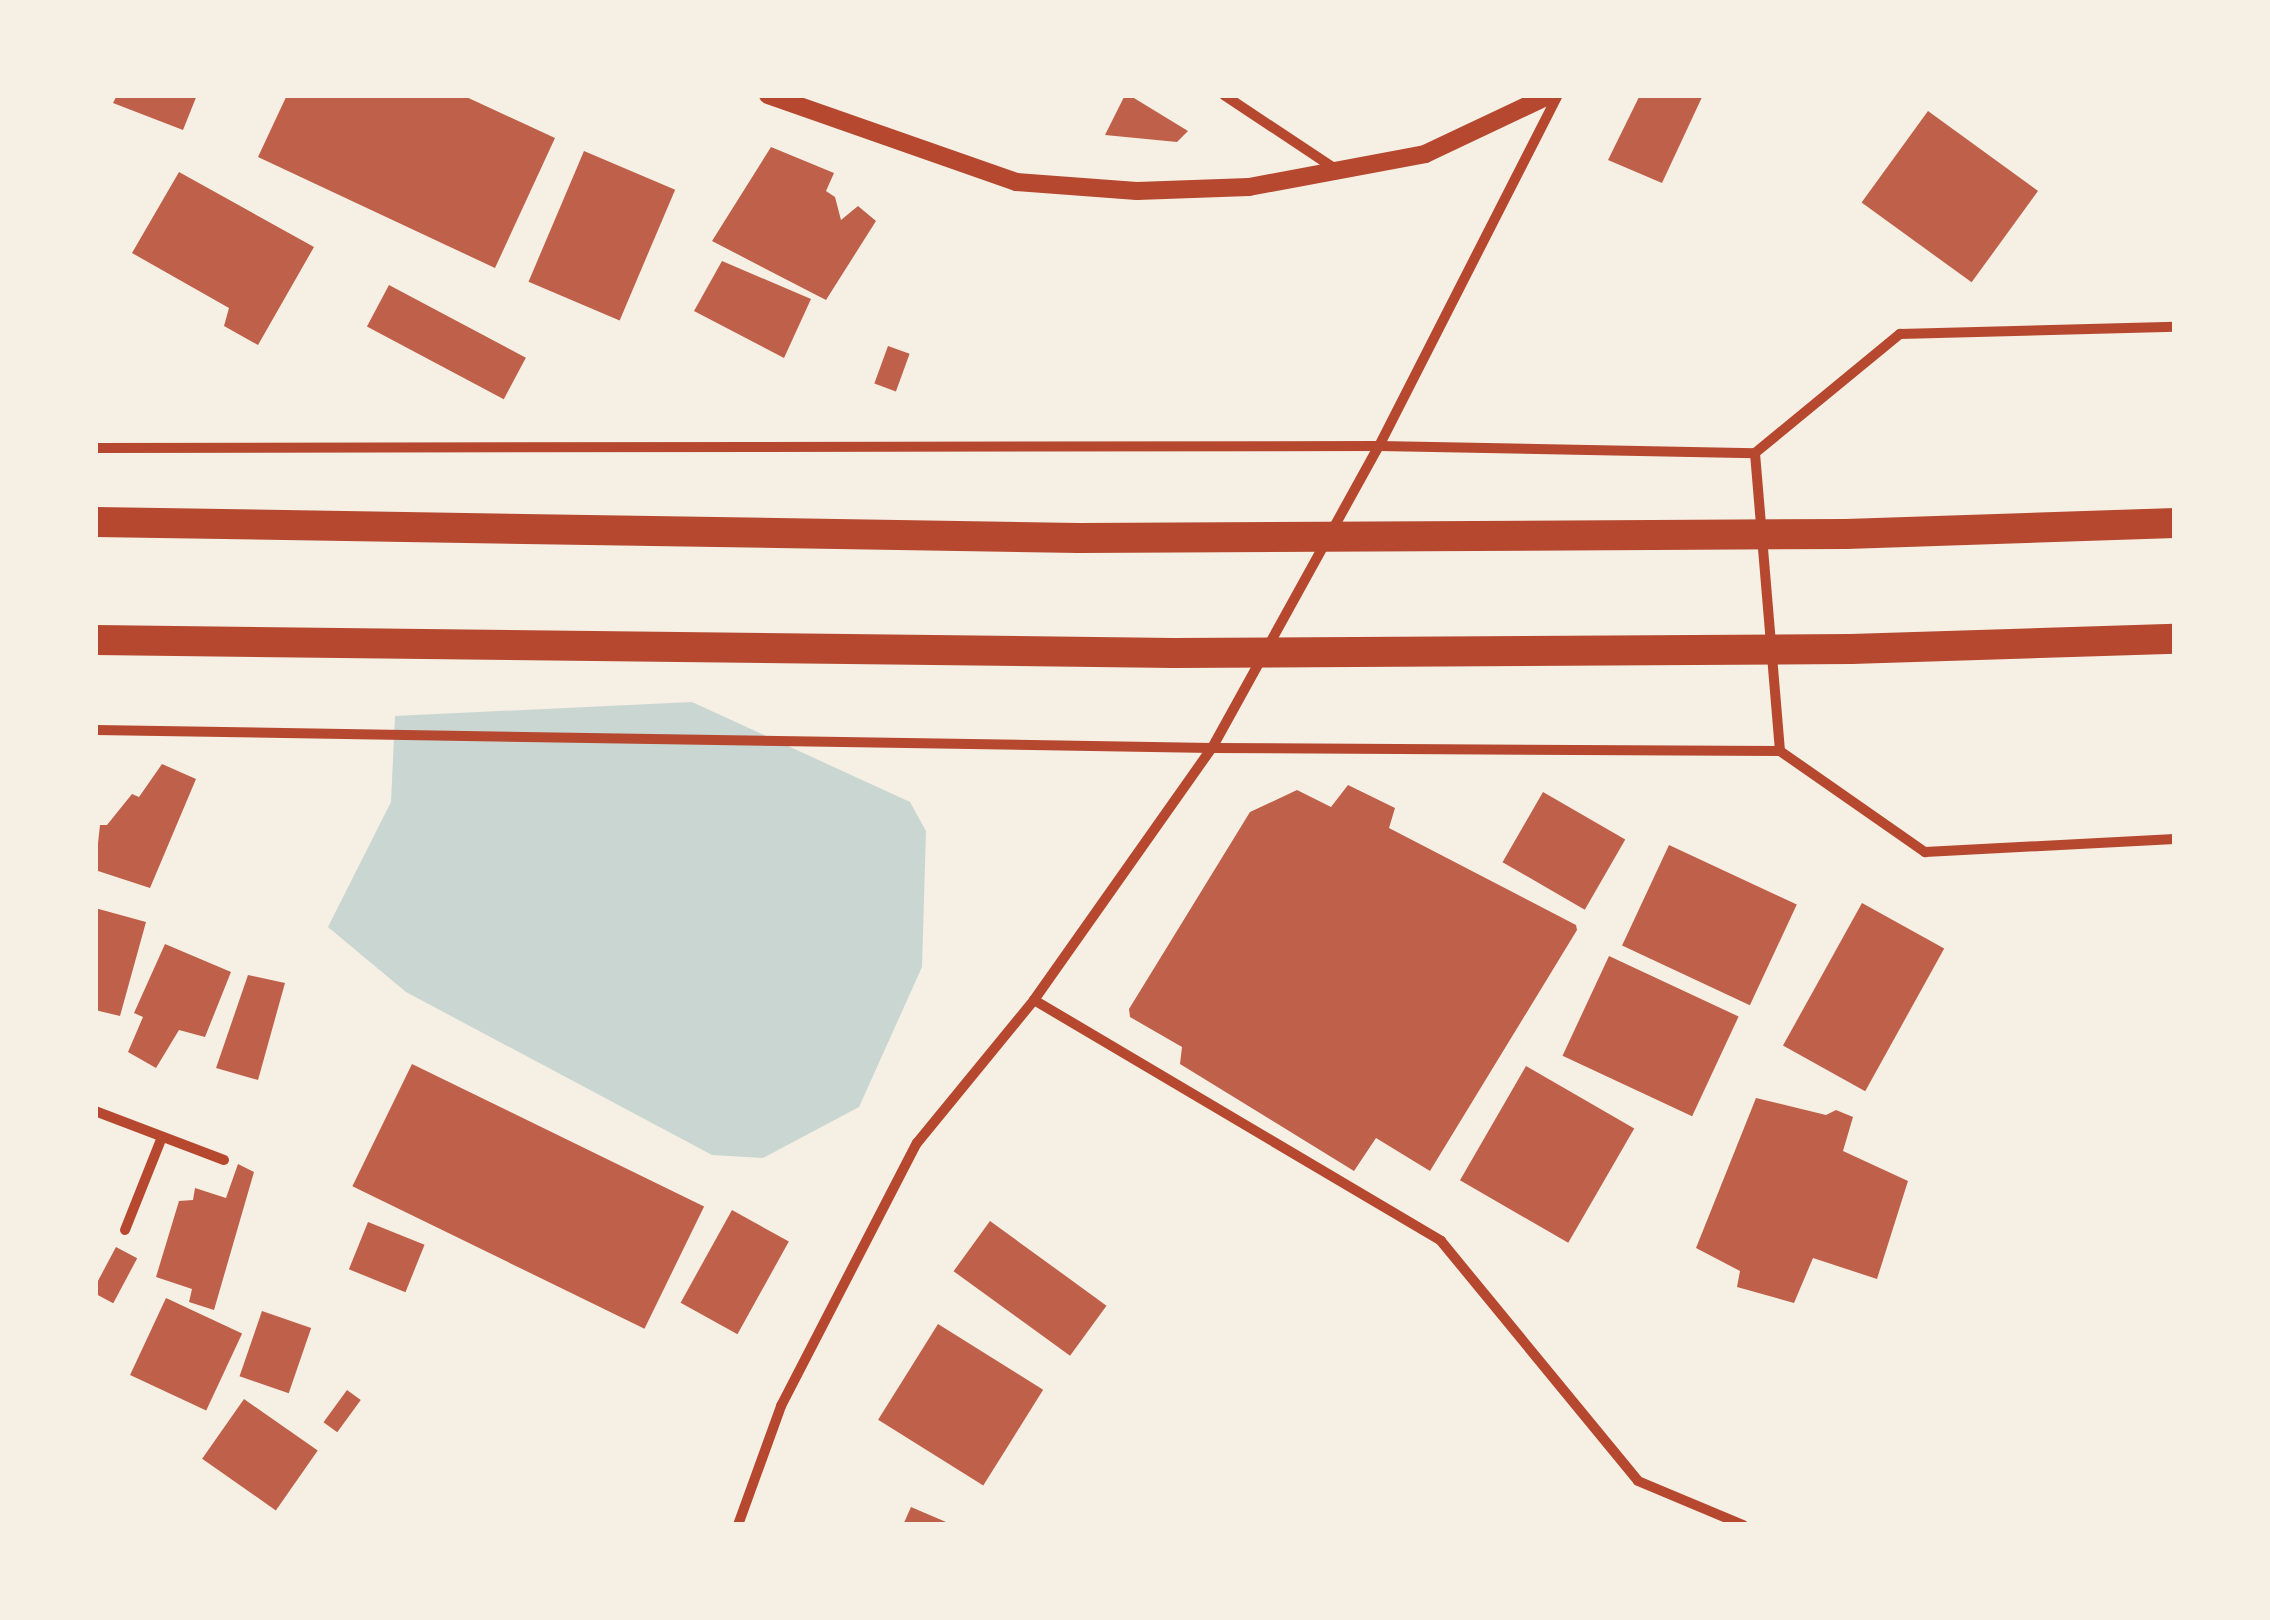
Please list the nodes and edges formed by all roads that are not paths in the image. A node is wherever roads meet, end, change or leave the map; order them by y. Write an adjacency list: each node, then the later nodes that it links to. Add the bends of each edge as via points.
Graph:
1 (768, 95): 5 (street, via 1016,182 1137,191 1248,188)
2 (1224, 95): 5 (street)
3 (1550, 95): 5 (street, via 1424,154)
4 (1558, 95): 7 (street)
5 (1338, 170)
6 (2175, 327): 9 (street, via 1900,334)
7 (1378, 446): 8 (street); 9 (street); 15 (street)
8 (95, 448)
9 (1756, 453): 16 (street)
10 (95, 522): 11 (highway, via 1079,538 1846,534)
11 (2175, 523)
12 (95, 640): 13 (highway, via 1174,653)
13 (2175, 640)
14 (95, 730): 15 (street)
15 (1212, 748): 16 (street); 18 (street)
16 (1780, 751): 17 (street, via 1924,852)
17 (2175, 838)
18 (1034, 1000): 23 (street, via 917,1143 782,1406); 24 (street, via 1441,1242 1638,1482)
19 (95, 1111): 20 (street)
20 (162, 1137): 21 (street); 22 (street)
21 (224, 1160)
22 (125, 1230)
23 (738, 1525)
24 (1742, 1525)

